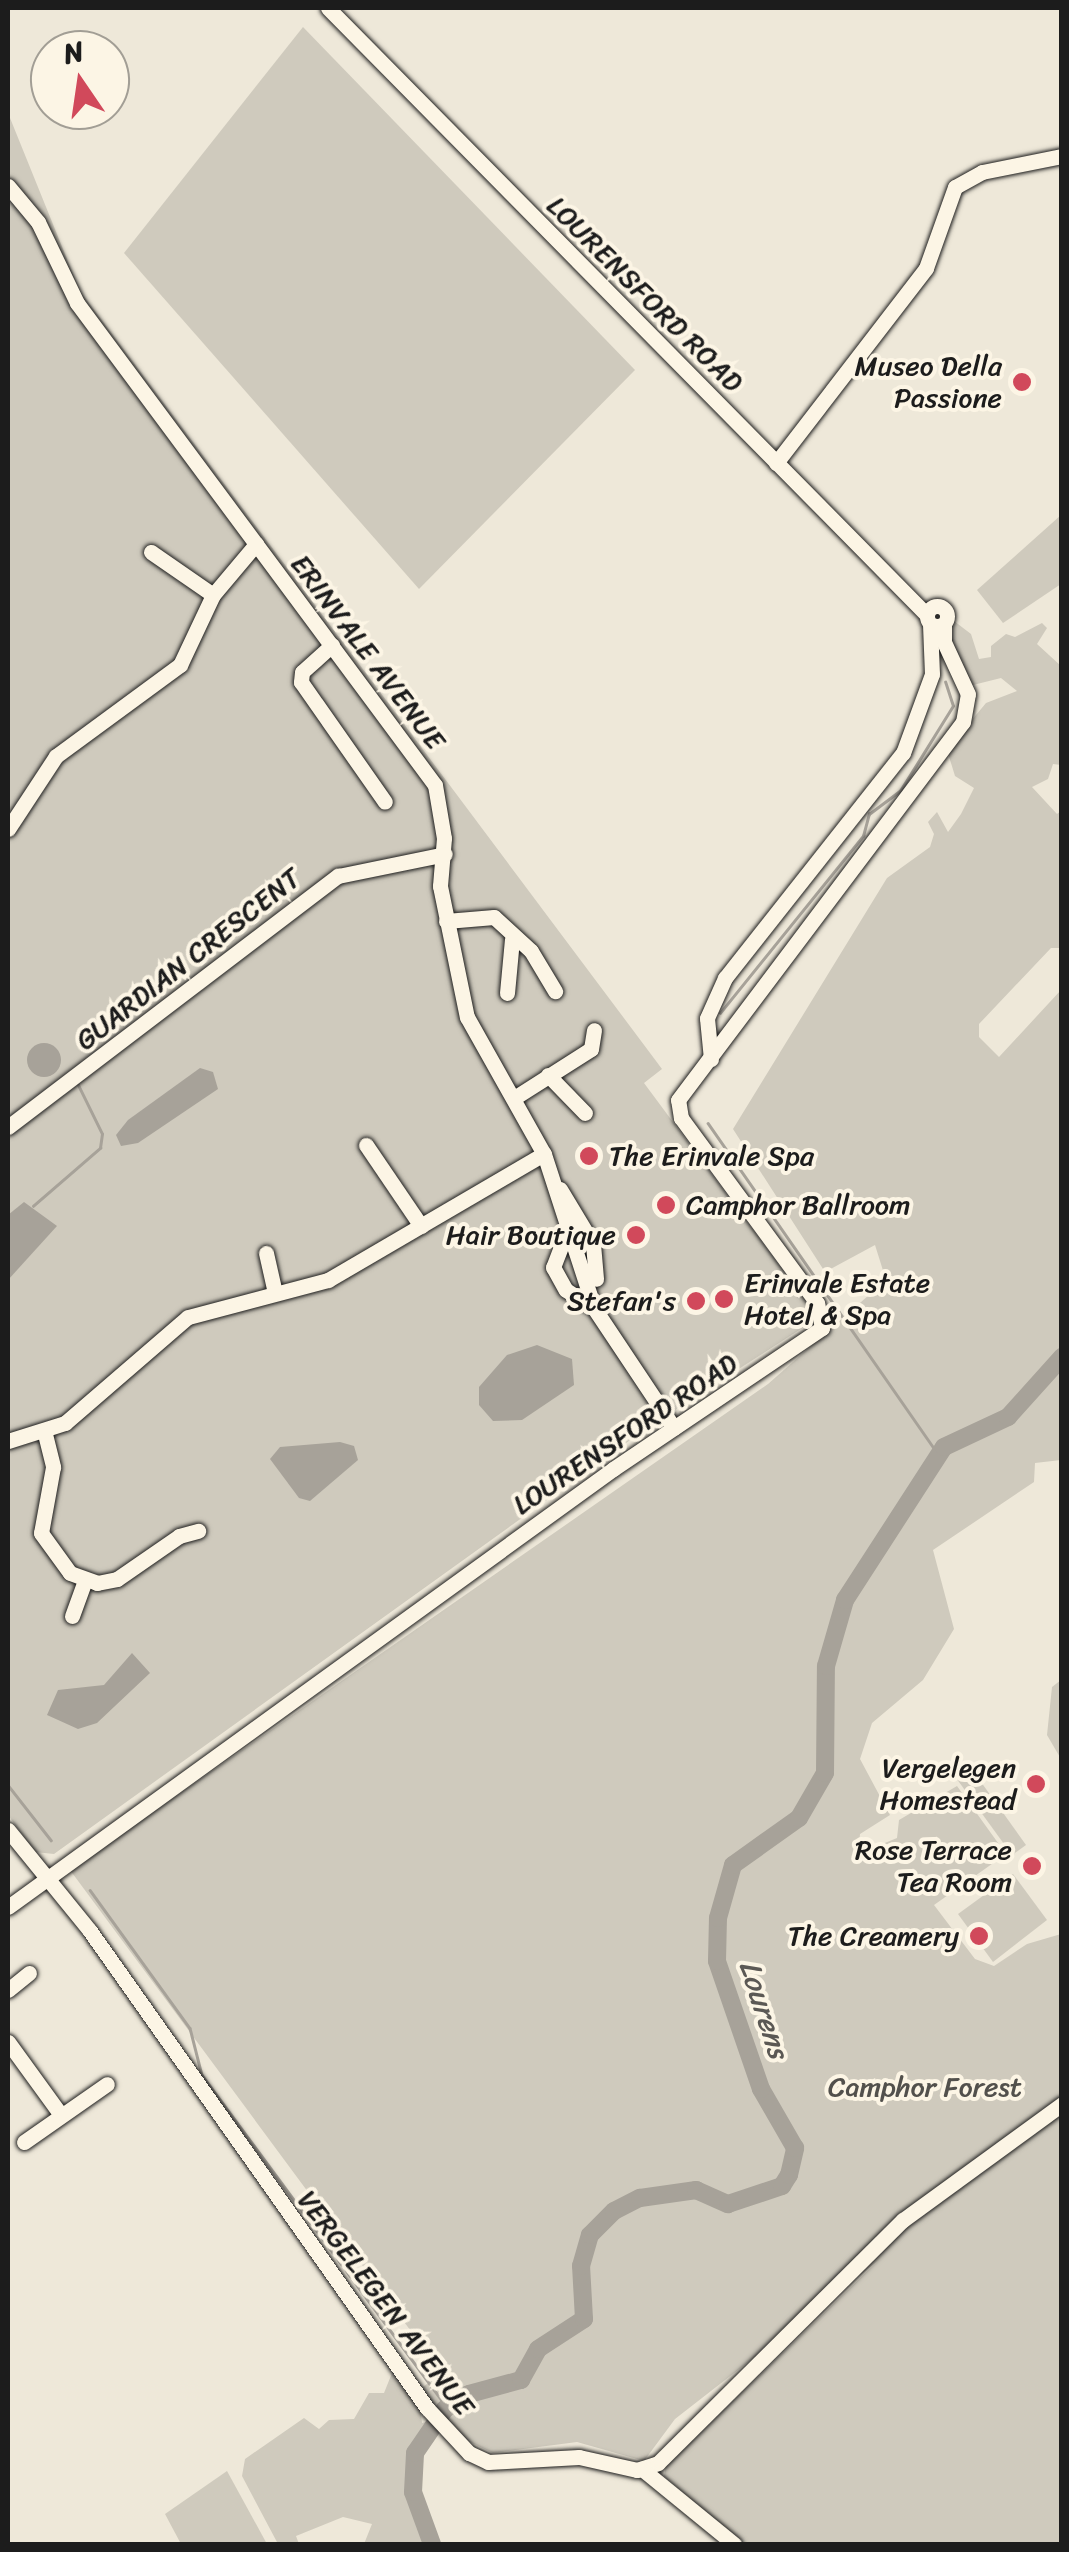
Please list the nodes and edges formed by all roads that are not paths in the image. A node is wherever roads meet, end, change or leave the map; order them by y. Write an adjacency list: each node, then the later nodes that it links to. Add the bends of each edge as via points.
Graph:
1 (328, 8): 4 (street, LOURENSFORD ROAD)
2 (1062, 156): 4 (street, via 982,172 955,187 926,268)
3 (8, 186): 5 (street, ERINVALE AVENUE, via 38,222 77,303)
4 (776, 462): 8 (street, LOURENSFORD ROAD)
5 (256, 544): 7 (street); 9 (street, ERINVALE AVENUE)
6 (150, 552): 7 (street)
7 (213, 596): 11 (street, via 180,665 67,746)
8 (934, 621): 20 (street, via 932,674 903,754 724,978 705,1028); 20 (street, LOURENSFORD ROAD, via 968,694 963,722)
9 (332, 644): 10 (street, via 300,682); 12 (street, ERINVALE AVENUE, via 435,785)
10 (385, 802)
11 (8, 829)
12 (444, 854): 13 (street, GUARDIAN CRESCENT); 14 (street, ERINVALE AVENUE)
13 (413, 865): 14 (street); 24 (street, GUARDIAN CRESCENT, via 330,881)
14 (440, 878): 15 (street, ERINVALE AVENUE)
15 (446, 922): 16 (street, via 494,916); 22 (street, ERINVALE AVENUE, via 466,1017)
16 (512, 939): 17 (street, via 531,951); 18 (street)
17 (555, 991)
18 (508, 993)
19 (594, 1030): 21 (street, via 591,1049)
20 (710, 1059): 35 (street, LOURENSFORD ROAD, via 678,1100 678,1111 824,1320 796,1351)
21 (548, 1075): 22 (street); 23 (street)
22 (514, 1098): 26 (street, ERINVALE AVENUE)
23 (584, 1113)
24 (8, 1126)
25 (366, 1145): 29 (street)
26 (544, 1154): 27 (street, ERINVALE AVENUE); 29 (street)
27 (551, 1178): 28 (street, ERINVALE AVENUE); 32 (street, via 587,1230)
28 (559, 1204): 30 (street, ERINVALE AVENUE); 32 (street, via 588,1250)
29 (420, 1226): 33 (street, via 328,1280)
30 (567, 1230): 34 (street, ERINVALE AVENUE); 34 (street, via 552,1257 556,1274 566,1290)
31 (266, 1254): 33 (street)
32 (596, 1278): 34 (street)
33 (275, 1293): 36 (street, via 175,1324 103,1394)
34 (595, 1306): 35 (street, ERINVALE AVENUE)
35 (679, 1425): 42 (street, LOURENSFORD ROAD)
36 (44, 1434): 37 (street); 39 (street, via 53,1467 40,1533 65,1569)
37 (8, 1441)
38 (198, 1531): 39 (street, via 179,1536 132,1572 106,1582)
39 (84, 1580): 40 (street)
40 (72, 1616)
41 (8, 1830): 42 (street, VERGELEGEN AVENUE)
42 (46, 1880): 43 (street, LOURENSFORD ROAD); 51 (street, VERGELEGEN AVENUE, via 90,1932 427,2408 469,2452 488,2462 579,2457)
43 (8, 1907)
44 (29, 1974): 45 (street)
45 (8, 1990)
46 (8, 2042): 49 (street)
47 (107, 2084): 49 (street)
48 (1062, 2104): 51 (street, via 903,2220 684,2440)
49 (61, 2115): 50 (street)
50 (24, 2142)
51 (642, 2470): 52 (street)
52 (734, 2544)

